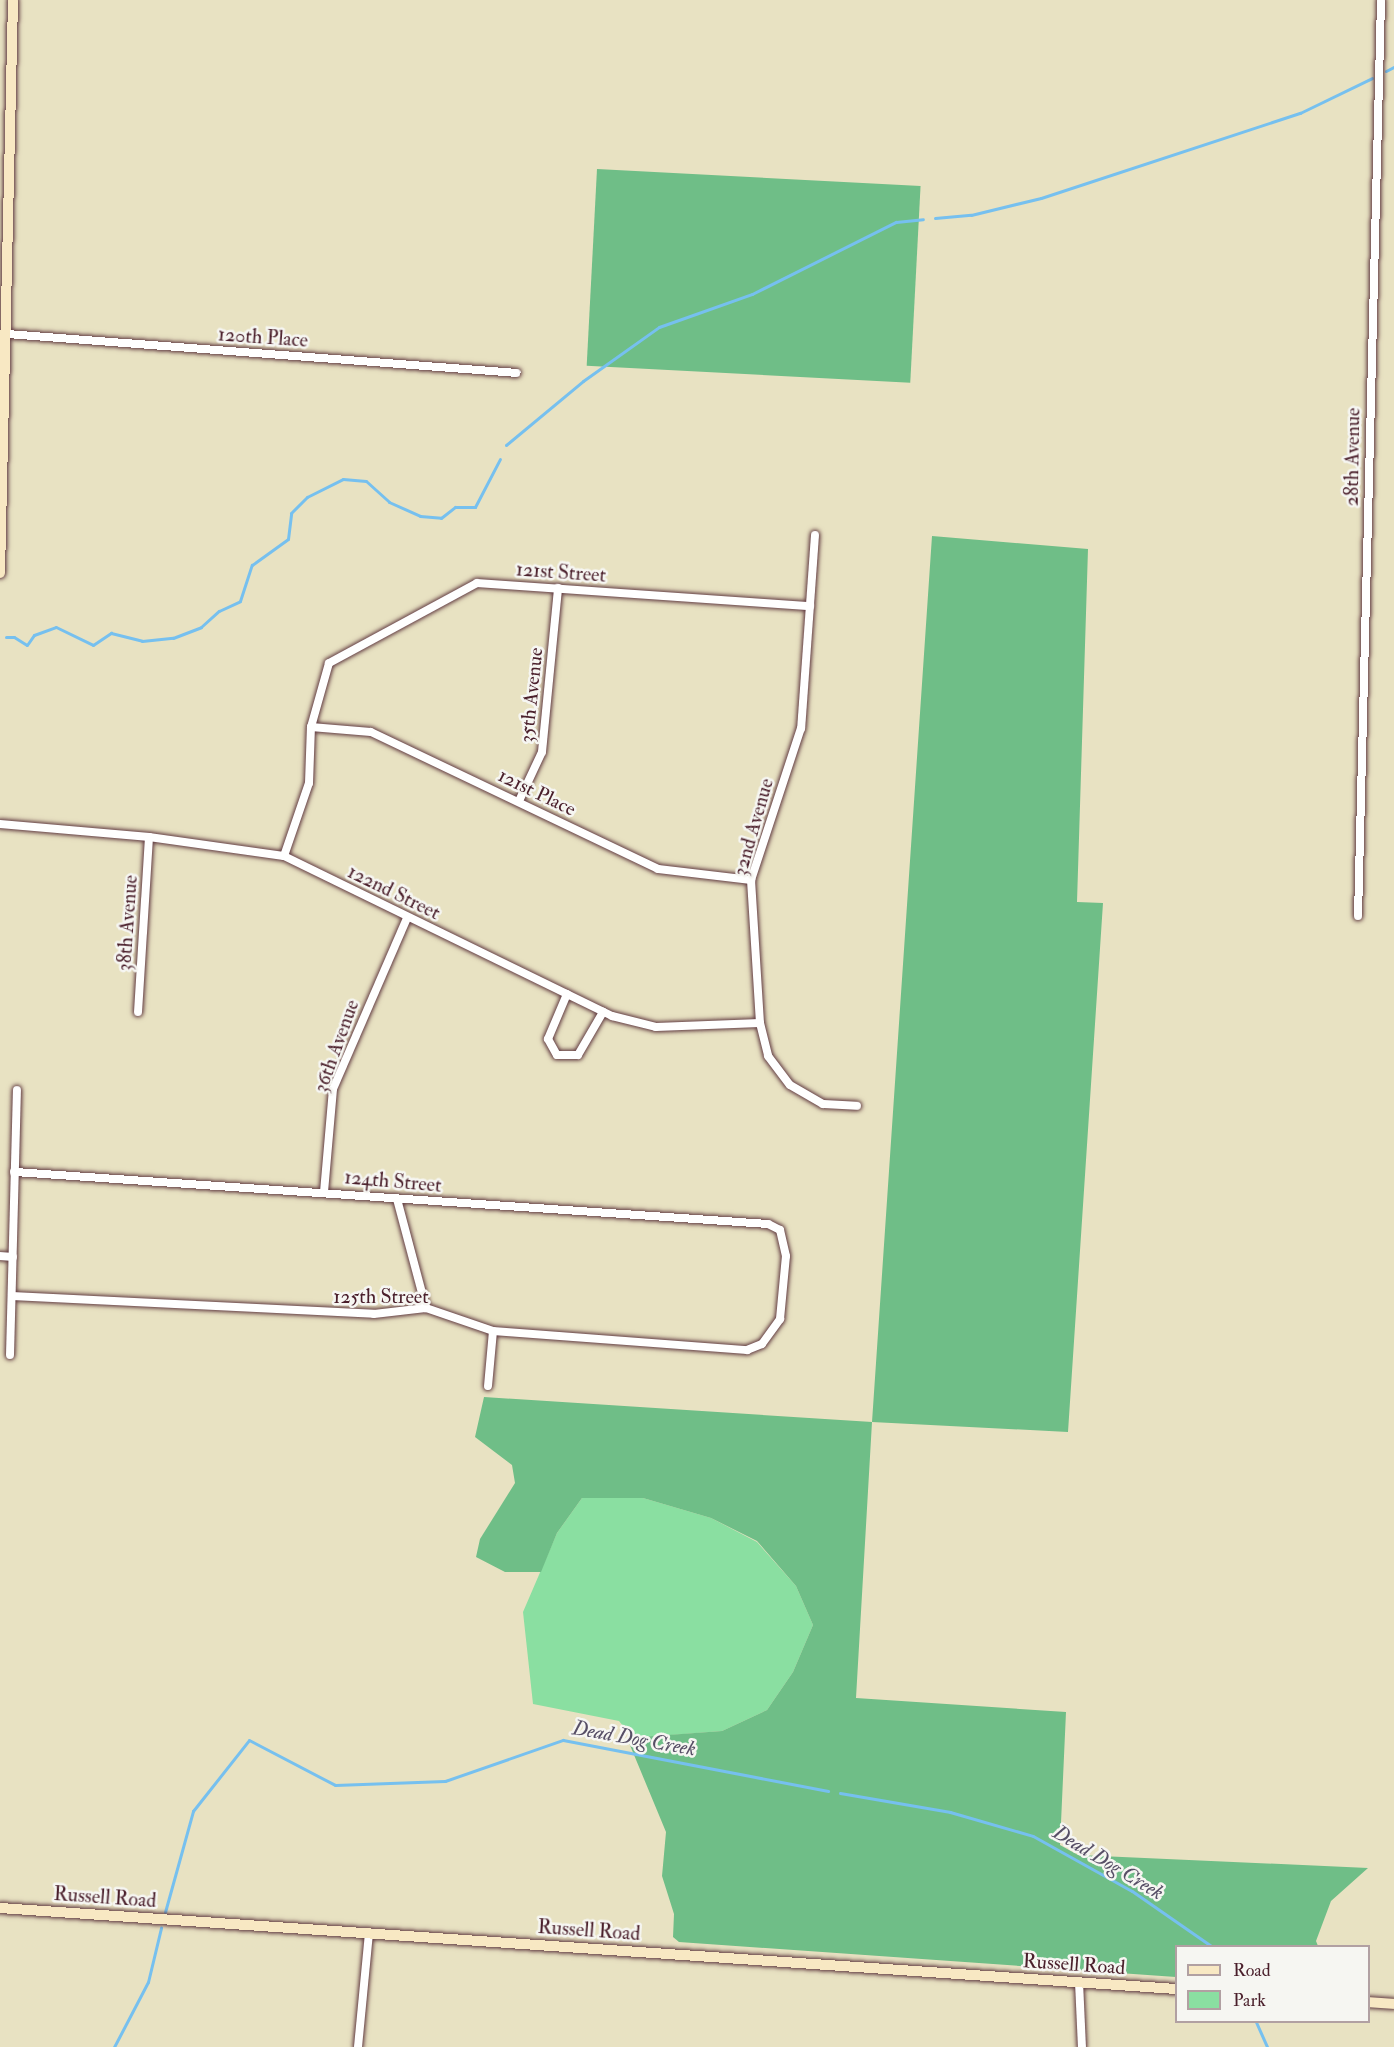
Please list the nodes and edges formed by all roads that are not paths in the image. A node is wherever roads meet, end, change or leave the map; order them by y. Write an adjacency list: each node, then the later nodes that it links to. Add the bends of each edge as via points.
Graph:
1 (13, 0): 3 (street)
2 (1381, 0): 15 (street, 28th Avenue)
3 (7, 334): 4 (street, 120th Place); 6 (street)
4 (517, 373)
5 (815, 535): 8 (street, 32nd Avenue)
6 (0, 573)
7 (558, 588): 8 (street, 121st Street); 9 (street, 121st Street, via 477,583 329,663); 10 (street, 35th Avenue, via 542,752)
8 (810, 606): 14 (street, 32nd Avenue, via 801,728)
9 (311, 727): 10 (street, 121st Place, via 371,732); 13 (street, via 309,783)
10 (519, 801): 14 (street, 121st Place, via 658,869)
11 (0, 824): 12 (street, 122nd Street)
12 (149, 837): 13 (street, 122nd Street); 18 (street, 38th Avenue)
13 (284, 856): 16 (street, 122nd Street)
14 (752, 880): 20 (street, 32nd Avenue)
15 (1358, 916)
16 (407, 918): 17 (street, 122nd Street); 24 (street, 36th Avenue, via 333,1089)
17 (567, 994): 19 (street, 122nd Street); 19 (street, via 548,1039 557,1055 578,1055)
18 (138, 1012)
19 (603, 1012): 20 (street, 122nd Street, via 656,1027)
20 (760, 1023): 22 (street, 32nd Avenue, via 768,1056 790,1085 823,1104)
21 (17, 1090): 23 (street)
22 (857, 1106)
23 (14, 1172): 24 (street, 124th Street); 27 (street)
24 (324, 1192): 25 (street, 124th Street)
25 (397, 1199): 29 (street); 31 (street, 124th Street, via 768,1224 780,1230 786,1244 782,1313 762,1344)
26 (0, 1256): 27 (street)
27 (13, 1257): 28 (street)
28 (12, 1296): 29 (street, 125th Street, via 374,1314); 32 (street)
29 (426, 1308): 30 (street, 125th Street)
30 (493, 1331): 31 (street, 125th Street); 33 (street)
31 (747, 1350)
32 (10, 1355)
33 (488, 1386)
34 (0, 1908): 35 (street, Russell Road)
35 (369, 1933): 36 (street, Russell Road); 40 (street)
36 (1079, 1982): 37 (street, Russell Road); 41 (street)
37 (1175, 1989)
38 (1370, 2002): 39 (street)
39 (1394, 2004)
40 (358, 2047)
41 (1082, 2047)

